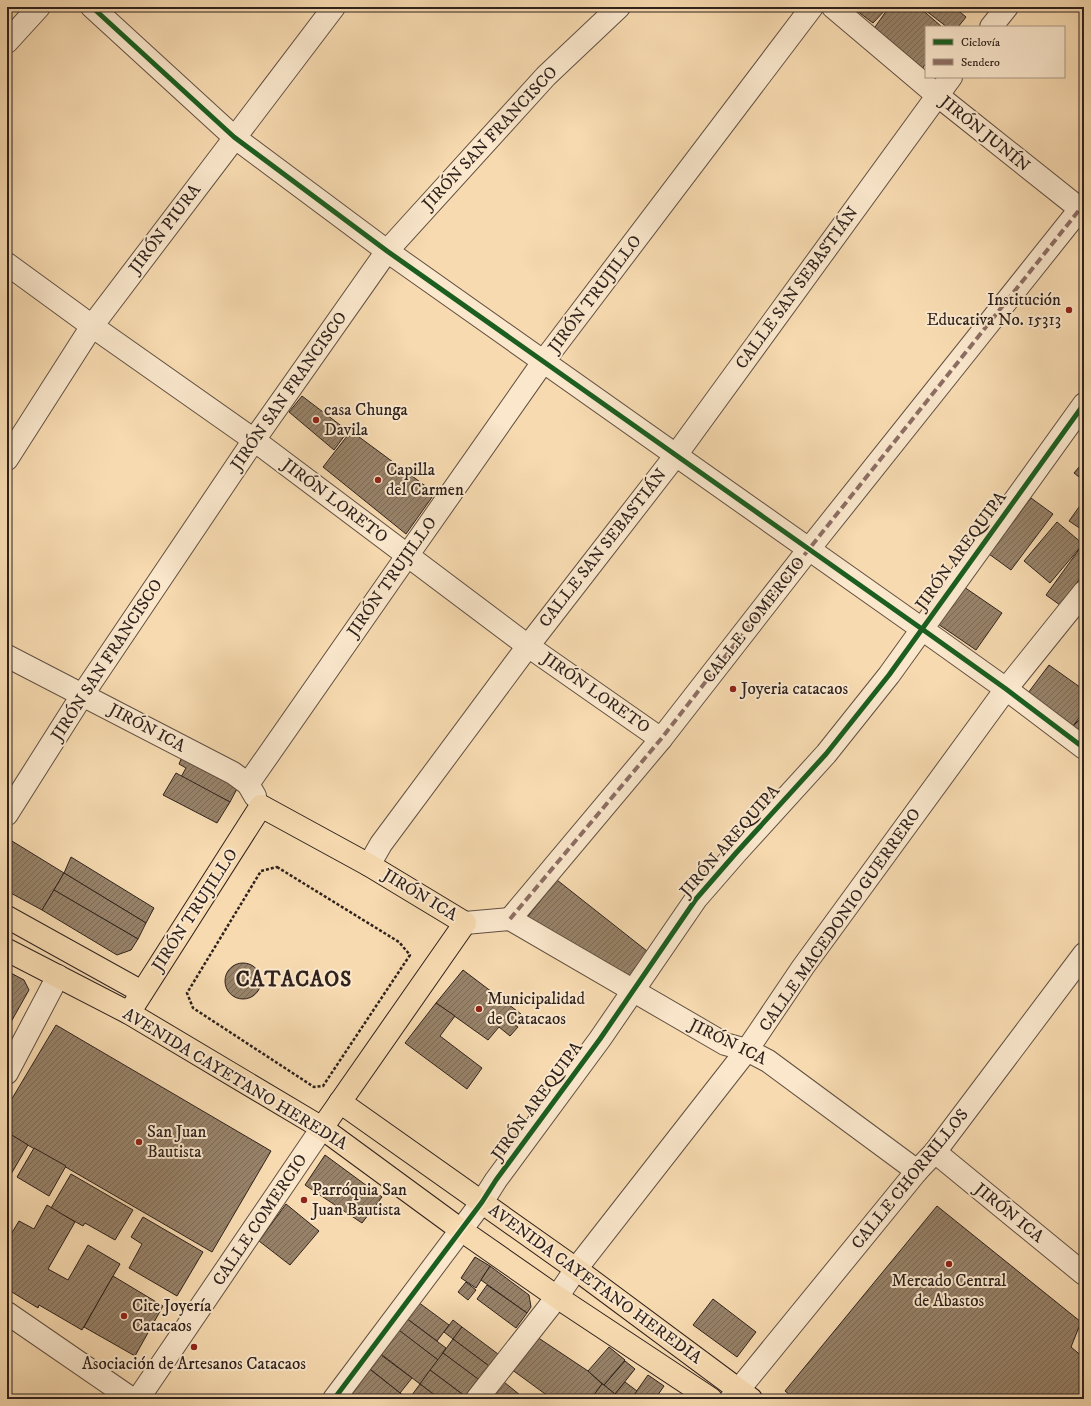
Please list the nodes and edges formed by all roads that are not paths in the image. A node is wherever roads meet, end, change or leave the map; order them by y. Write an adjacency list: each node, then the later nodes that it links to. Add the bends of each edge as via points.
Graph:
1 (39, 7): 9 (street)
2 (92, 7): 12 (street)
3 (334, 7): 12 (street, JIRÓN PIURA)
4 (619, 7): 14 (street, JIRÓN SAN FRANCISCO, via 546,76)
5 (812, 7): 17 (street, JIRÓN TRUJILLO)
6 (833, 7): 11 (street, JIRÓN JUNÍN)
7 (1007, 7): 8 (street)
8 (992, 26)
9 (7, 42)
10 (950, 78): 11 (street, CALLE SAN SEBASTIÁN)
11 (937, 95): 13 (street, JIRÓN JUNÍN); 20 (street, CALLE SAN SEBASTIÁN)
12 (234, 137): 14 (street); 16 (street, JIRÓN PIURA)
13 (1083, 208): 22 (street, CALLE COMERCIO)
14 (387, 251): 17 (street); 19 (street, JIRÓN SAN FRANCISCO)
15 (7, 264): 16 (street, JIRÓN LORETO)
16 (92, 326): 19 (street, JIRÓN LORETO); 21 (street, JIRÓN PIURA)
17 (543, 362): 20 (street); 23 (street, JIRÓN TRUJILLO)
18 (1084, 404): 25 (street, JIRÓN AREQUIPA)
19 (254, 440): 23 (street, JIRÓN LORETO); 29 (street, JIRÓN SAN FRANCISCO)
20 (676, 455): 22 (street); 26 (street, CALLE SAN SEBASTIÁN)
21 (7, 458)
22 (809, 549): 25 (street); 30 (street, CALLE COMERCIO)
23 (407, 556): 26 (street, JIRÓN LORETO); 32 (street, JIRÓN TRUJILLO)
24 (1084, 592): 28 (street, CALLE MACEDONIO GUERRERO)
25 (922, 629): 28 (street); 42 (street, JIRÓN AREQUIPA, via 889,676 826,754 696,899)
26 (528, 646): 30 (street, JIRÓN LORETO); 35 (street, CALLE SAN SEBASTIÁN, via 381,844)
27 (7, 656): 29 (street, JIRÓN ICA)
28 (1006, 689): 31 (street); 45 (street, CALLE MACEDONIO GUERRERO, via 803,967)
29 (83, 694): 32 (street, JIRÓN ICA, via 233,772); 34 (street, JIRÓN SAN FRANCISCO)
30 (661, 739): 37 (street, CALLE COMERCIO)
31 (1084, 748)
32 (248, 784): 33 (street, JIRÓN ICA)
33 (261, 806): 35 (main road, JIRÓN ICA); 43 (main road, JIRÓN TRUJILLO)
34 (7, 814)
35 (369, 865): 38 (main road, JIRÓN ICA)
36 (7, 917): 43 (main road, AVENIDA CAYETANO HEREDIA)
37 (510, 919): 38 (street, JIRÓN ICA); 42 (street, JIRÓN ICA)
38 (465, 922): 47 (main road, CALLE COMERCIO)
39 (7, 950): 41 (main road, AVENIDA CAYETANO HEREDIA)
40 (1084, 954): 49 (street, CALLE CHORRILLOS)
41 (58, 976): 44 (main road, AVENIDA CAYETANO HEREDIA); 46 (street)
42 (632, 990): 45 (street, JIRÓN ICA, via 725,1044); 51 (street, JIRÓN AREQUIPA, via 600,1040)
43 (142, 992): 44 (main road, JIRÓN TRUJILLO)
44 (129, 1013): 48 (main road, AVENIDA CAYETANO HEREDIA)
45 (747, 1050): 50 (street, JIRÓN ICA, via 768,1061); 53 (street, CALLE MACEDONIO GUERRERO)
46 (7, 1073)
47 (340, 1102): 48 (main road, CALLE COMERCIO); 51 (main road, AVENIDA CAYETANO HEREDIA)
48 (322, 1128): 52 (main road, AVENIDA CAYETANO HEREDIA); 59 (street, CALLE COMERCIO)
49 (935, 1152): 50 (street, CALLE CHORRILLOS); 54 (street, JIRÓN ICA)
50 (917, 1171): 57 (street, CALLE CHORRILLOS)
51 (482, 1202): 52 (street, JIRÓN AREQUIPA); 53 (main road, AVENIDA CAYETANO HEREDIA)
52 (461, 1230): 55 (main road, AVENIDA CAYETANO HEREDIA); 60 (street, JIRÓN AREQUIPA)
53 (576, 1269): 55 (street, CALLE MACEDONIO GUERRERO); 57 (main road, AVENIDA CAYETANO HEREDIA)
54 (1084, 1274)
55 (557, 1297): 61 (street, CALLE MACEDONIO GUERRERO); 62 (main road, AVENIDA CAYETANO HEREDIA)
56 (7, 1313): 58 (street)
57 (740, 1396)
58 (132, 1399)
59 (138, 1399)
60 (334, 1399)
61 (477, 1399)
62 (711, 1399)

